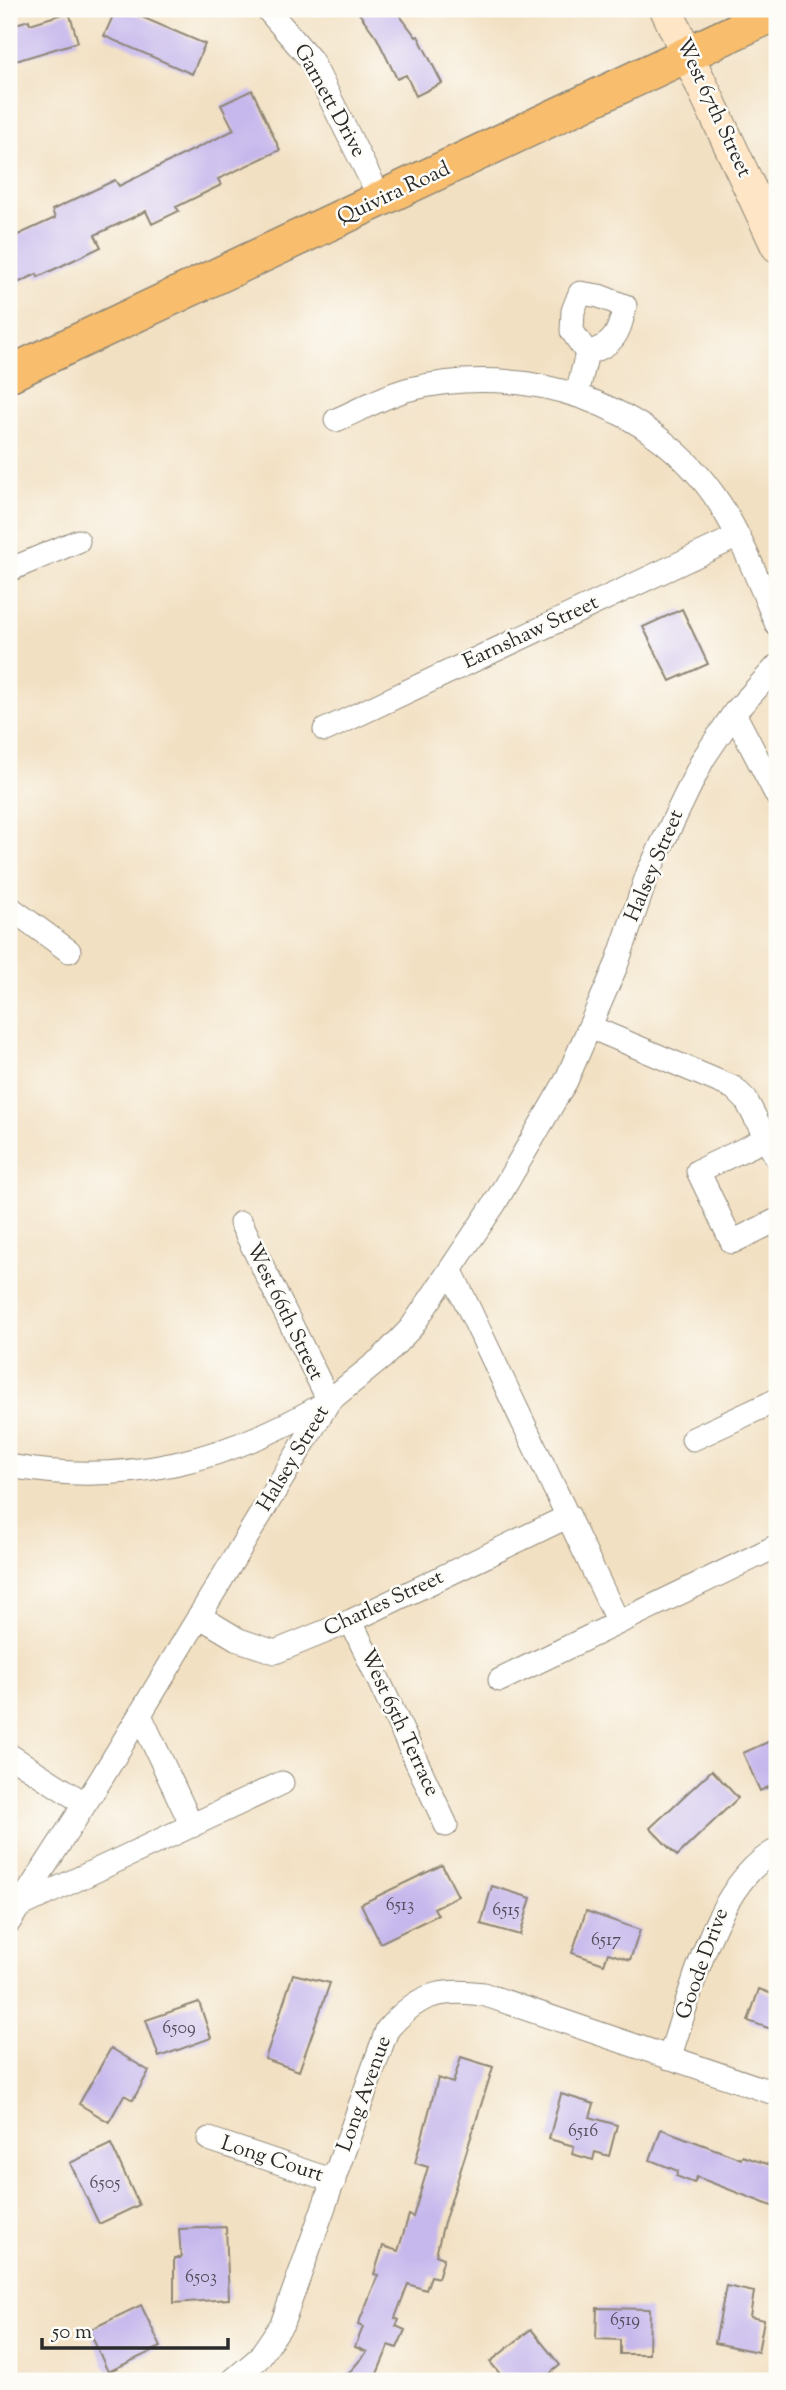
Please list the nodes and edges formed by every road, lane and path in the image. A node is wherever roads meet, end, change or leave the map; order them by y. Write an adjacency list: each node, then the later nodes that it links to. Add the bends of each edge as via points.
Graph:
1 (267, 9): 5 (street, Garnett Drive, via 311,60)
2 (666, 9): 4 (street, West 67th Street)
3 (777, 12): 4 (main road, Quivira Road)
4 (688, 54): 5 (main road, Quivira Road); 6 (street, West 67th Street)
5 (381, 200): 8 (main road, Quivira Road)
6 (777, 246)
7 (587, 353): 9 (street)
8 (9, 374)
9 (577, 394): 10 (street, via 538,383 449,382 408,390); 11 (street, via 639,425 681,459 720,504)
10 (336, 420)
11 (737, 537): 14 (street); 17 (street, Earnshaw Street)
12 (78, 541): 13 (street)
13 (9, 570)
14 (777, 625)
15 (777, 666): 16 (street, Halsey Street)
16 (734, 713): 18 (street); 21 (street, Halsey Street, via 703,759 667,832)
17 (325, 730)
18 (777, 796)
19 (9, 906): 20 (street)
20 (69, 951)
21 (590, 1027): 22 (street, via 734,1088 746,1100); 25 (street, Halsey Street, via 566,1081)
22 (772, 1149): 23 (street, via 698,1171 732,1242)
23 (777, 1220)
24 (241, 1223): 27 (street, West 66th Street)
25 (451, 1271): 27 (street, Halsey Street, via 401,1338); 30 (street)
26 (777, 1400): 28 (street)
27 (329, 1401): 29 (street, West 66th Street, via 282,1429 179,1464 105,1474); 32 (street, Halsey Street)
28 (693, 1439)
29 (9, 1466)
30 (569, 1516): 33 (street, Charles Street); 34 (street)
31 (777, 1546): 34 (street)
32 (199, 1616): 33 (street, Charles Street, via 239,1640 275,1652); 36 (street, Halsey Street)
33 (351, 1621): 40 (street, West 65th Terrace)
34 (618, 1622): 35 (street)
35 (500, 1680)
36 (140, 1715): 39 (street, Halsey Street); 41 (street)
37 (9, 1755): 39 (street)
38 (282, 1783): 41 (street)
39 (84, 1803): 43 (street, Halsey Street)
40 (446, 1825)
41 (192, 1826): 43 (street)
42 (777, 1850): 44 (street, Goode Drive, via 749,1870 729,1894)
43 (13, 1914)
44 (670, 2058): 45 (street, Long Avenue); 47 (street, Long Avenue, via 483,1994 456,1990 432,1994 405,2009 387,2030)
45 (777, 2094)
46 (209, 2139): 47 (street, Long Court)
47 (334, 2181): 48 (street, Long Avenue, via 282,2324 258,2359)
48 (232, 2381)

